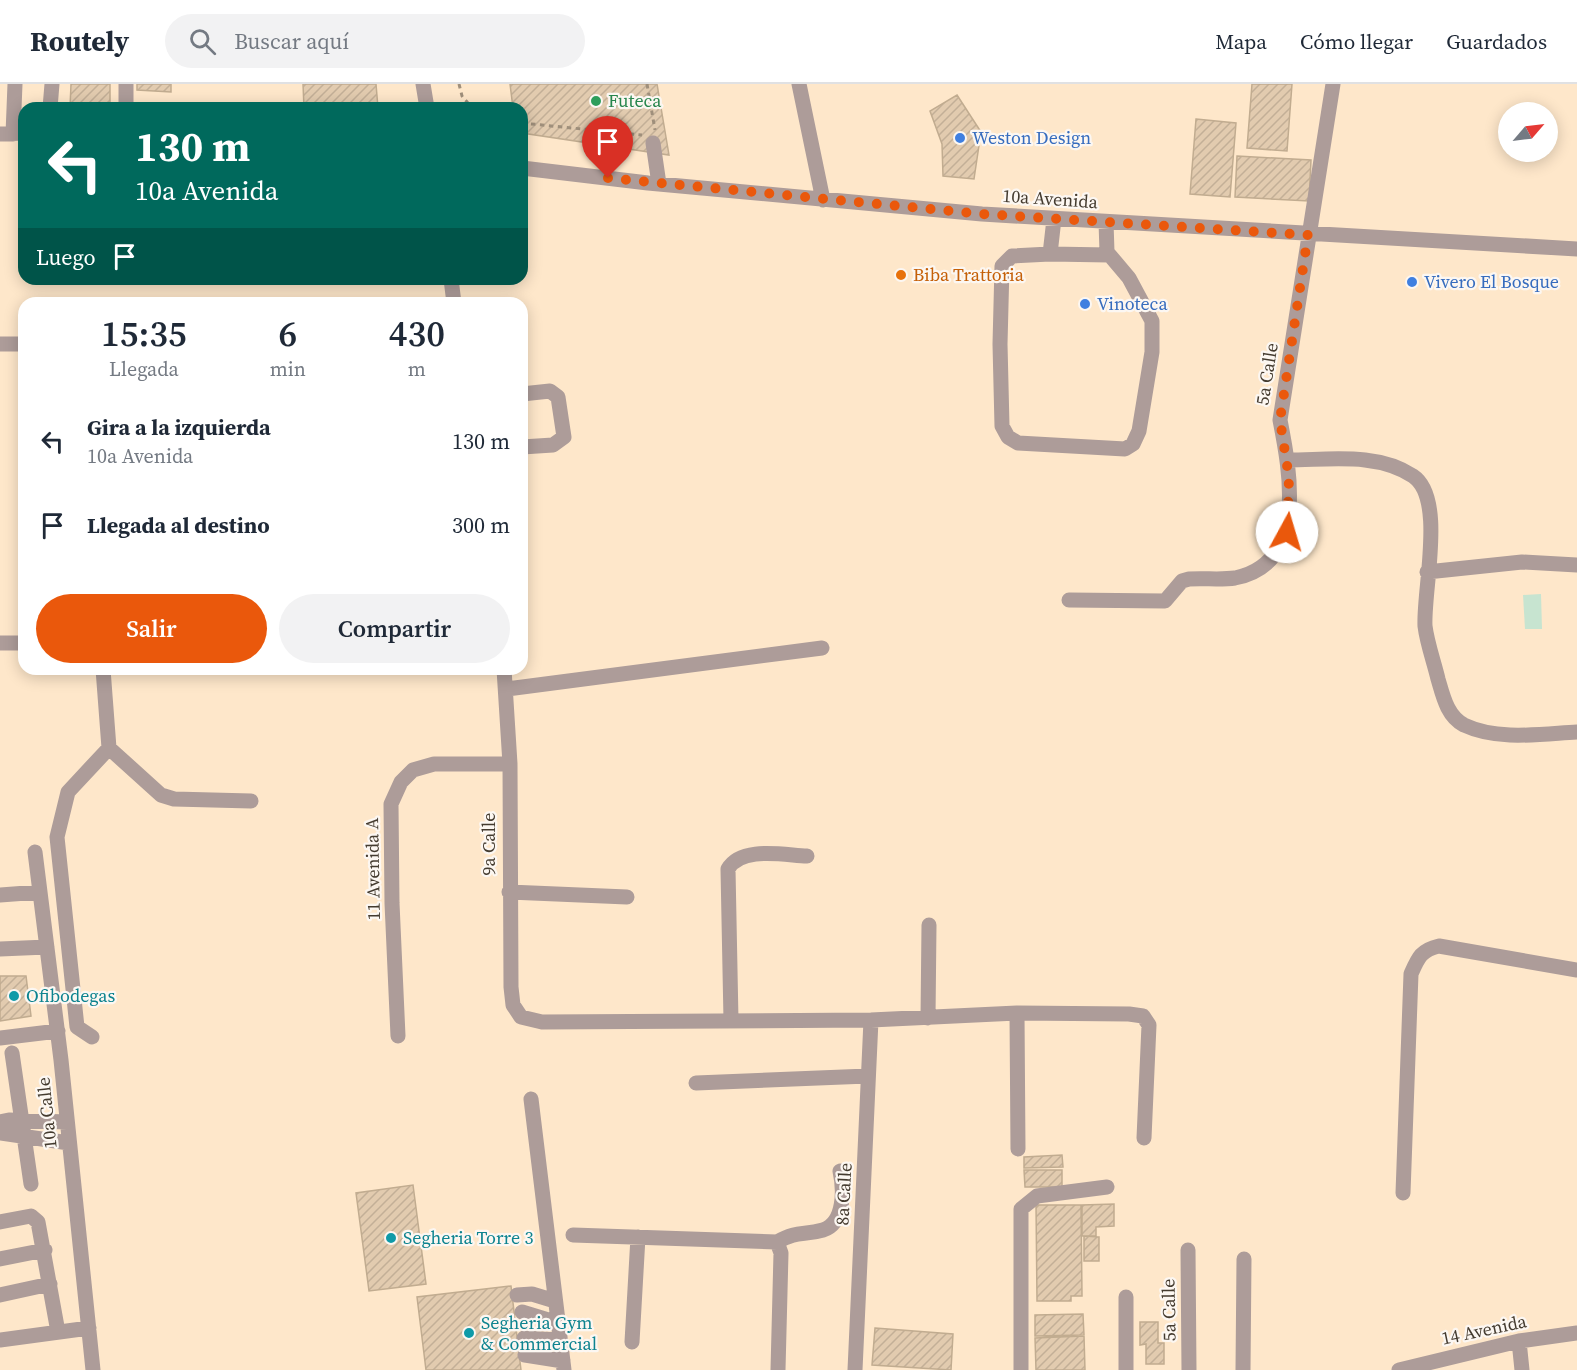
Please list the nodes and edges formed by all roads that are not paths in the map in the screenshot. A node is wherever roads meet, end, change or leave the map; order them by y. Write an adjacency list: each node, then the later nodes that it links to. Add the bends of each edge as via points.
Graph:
1 (15, 84): 10 (street)
2 (52, 84): 7 (street)
3 (126, 84): 8 (street)
4 (423, 84): 9 (street)
5 (799, 84): 14 (street)
6 (1333, 84): 17 (street, 5a Calle)
7 (50, 102)
8 (126, 102)
9 (426, 102)
10 (12, 134)
11 (652, 138): 13 (street)
12 (528, 169): 13 (street, 10a Avenida)
13 (652, 187): 14 (street, 10a Avenida)
14 (823, 200): 15 (street, 10a Avenida)
15 (1054, 219): 16 (street, 10a Avenida); 19 (street)
16 (1106, 222): 17 (street, 10a Avenida); 20 (street)
17 (1308, 235): 18 (street, 10a Avenida); 25 (street, 5a Calle, via 1280,420)
18 (1577, 249)
19 (1050, 254): 20 (street); 20 (street, via 1012,256 1002,266 1002,426 1008,437 1018,443 1125,449 1133,444 1139,430 1152,352 1152,321 1129,278)
20 (1109, 255)
21 (0, 344): 22 (street)
22 (18, 344)
23 (528, 394): 24 (street, via 550,392 558,397 564,437 553,445)
24 (528, 447)
25 (1288, 460): 27 (street, via 1388,463 1415,477 1430,503); 28 (street, 5a Calle, via 1287,532 1266,564 1234,578 1182,581 1172,596 1157,602)
26 (1577, 565): 27 (street, via 1522,562)
27 (1427, 572): 35 (street, via 1425,627 1444,701 1452,715 1463,724 1493,734)
28 (1069, 600)
29 (0, 643): 30 (street)
30 (18, 643)
31 (822, 648): 34 (street)
32 (104, 675): 36 (street)
33 (505, 675): 34 (street, 9a Calle)
34 (507, 689): 37 (street, 9a Calle)
35 (1577, 732)
36 (110, 748): 38 (street, via 161,795 174,799); 55 (street, via 68,792 57,837 77,1027)
37 (510, 764): 42 (street, 9a Calle); 54 (street, 11 Avenida A, via 434,764 413,770 401,782 391,804)
38 (251, 801)
39 (35, 852): 41 (street, 10a Calle)
40 (807, 856): 51 (street, via 743,855 728,869)
41 (40, 892): 43 (street); 46 (street, 10a Calle)
42 (509, 892): 44 (street); 51 (street, 9a Calle, via 511,987 513,1005 521,1017 542,1022)
43 (0, 895)
44 (627, 897)
45 (929, 925): 50 (street)
46 (47, 946): 47 (street); 53 (street, 10a Calle)
47 (0, 950)
48 (1577, 970): 72 (street, via 1439,946 1427,948 1419,955 1412,974)
49 (1017, 1013): 50 (street); 66 (street, via 1143,1016 1149,1025); 68 (street)
50 (928, 1018): 52 (street)
51 (731, 1020): 52 (street)
52 (871, 1020): 58 (street, 8a Calle)
53 (58, 1031): 56 (street); 63 (street, 10a Calle)
54 (398, 1036)
55 (92, 1037)
56 (0, 1038)
57 (12, 1053): 61 (street)
58 (868, 1076): 59 (street); 100 (street, 8a Calle)
59 (696, 1083)
60 (531, 1099): 85 (street)
61 (21, 1120): 62 (street); 63 (street); 65 (street)
62 (0, 1122)
63 (67, 1122): 67 (street, 10a Calle)
64 (0, 1133): 65 (street)
65 (23, 1136): 67 (street); 70 (street)
66 (1144, 1138)
67 (69, 1143): 88 (street, 10a Calle)
68 (1018, 1149)
69 (840, 1171): 76 (street, via 843,1189 838,1217 831,1226 821,1231 793,1233)
70 (31, 1184)
71 (1107, 1187): 101 (street, via 1037,1196 1021,1209)
72 (1403, 1193)
73 (0, 1222): 77 (street, via 31,1216 38,1222)
74 (573, 1235): 75 (street)
75 (638, 1238): 76 (street); 95 (street)
76 (777, 1242): 99 (street, via 781,1253)
77 (45, 1250): 79 (street); 81 (street)
78 (1188, 1250): 103 (street, 5a Calle)
79 (0, 1259)
80 (1244, 1260): 104 (street)
81 (50, 1284): 82 (street); 89 (street)
82 (0, 1295)
83 (518, 1295): 85 (street, via 532,1294)
84 (1126, 1297): 102 (street)
85 (555, 1301): 87 (street)
86 (522, 1312): 87 (street)
87 (558, 1323): 93 (street)
88 (89, 1328): 89 (street); 98 (street, 10a Calle)
89 (58, 1332): 92 (street)
90 (1577, 1333): 94 (street, 14 Avenida)
91 (524, 1338): 93 (street)
92 (0, 1340)
93 (560, 1340): 97 (street)
94 (1519, 1341): 105 (street, 14 Avenida); 106 (street)
95 (632, 1342)
96 (525, 1355): 97 (street)
97 (563, 1366)
98 (93, 1370)
99 (777, 1370)
100 (855, 1370)
101 (1020, 1370)
102 (1126, 1370)
103 (1189, 1370)
104 (1243, 1370)
105 (1399, 1370)
106 (1522, 1370)

